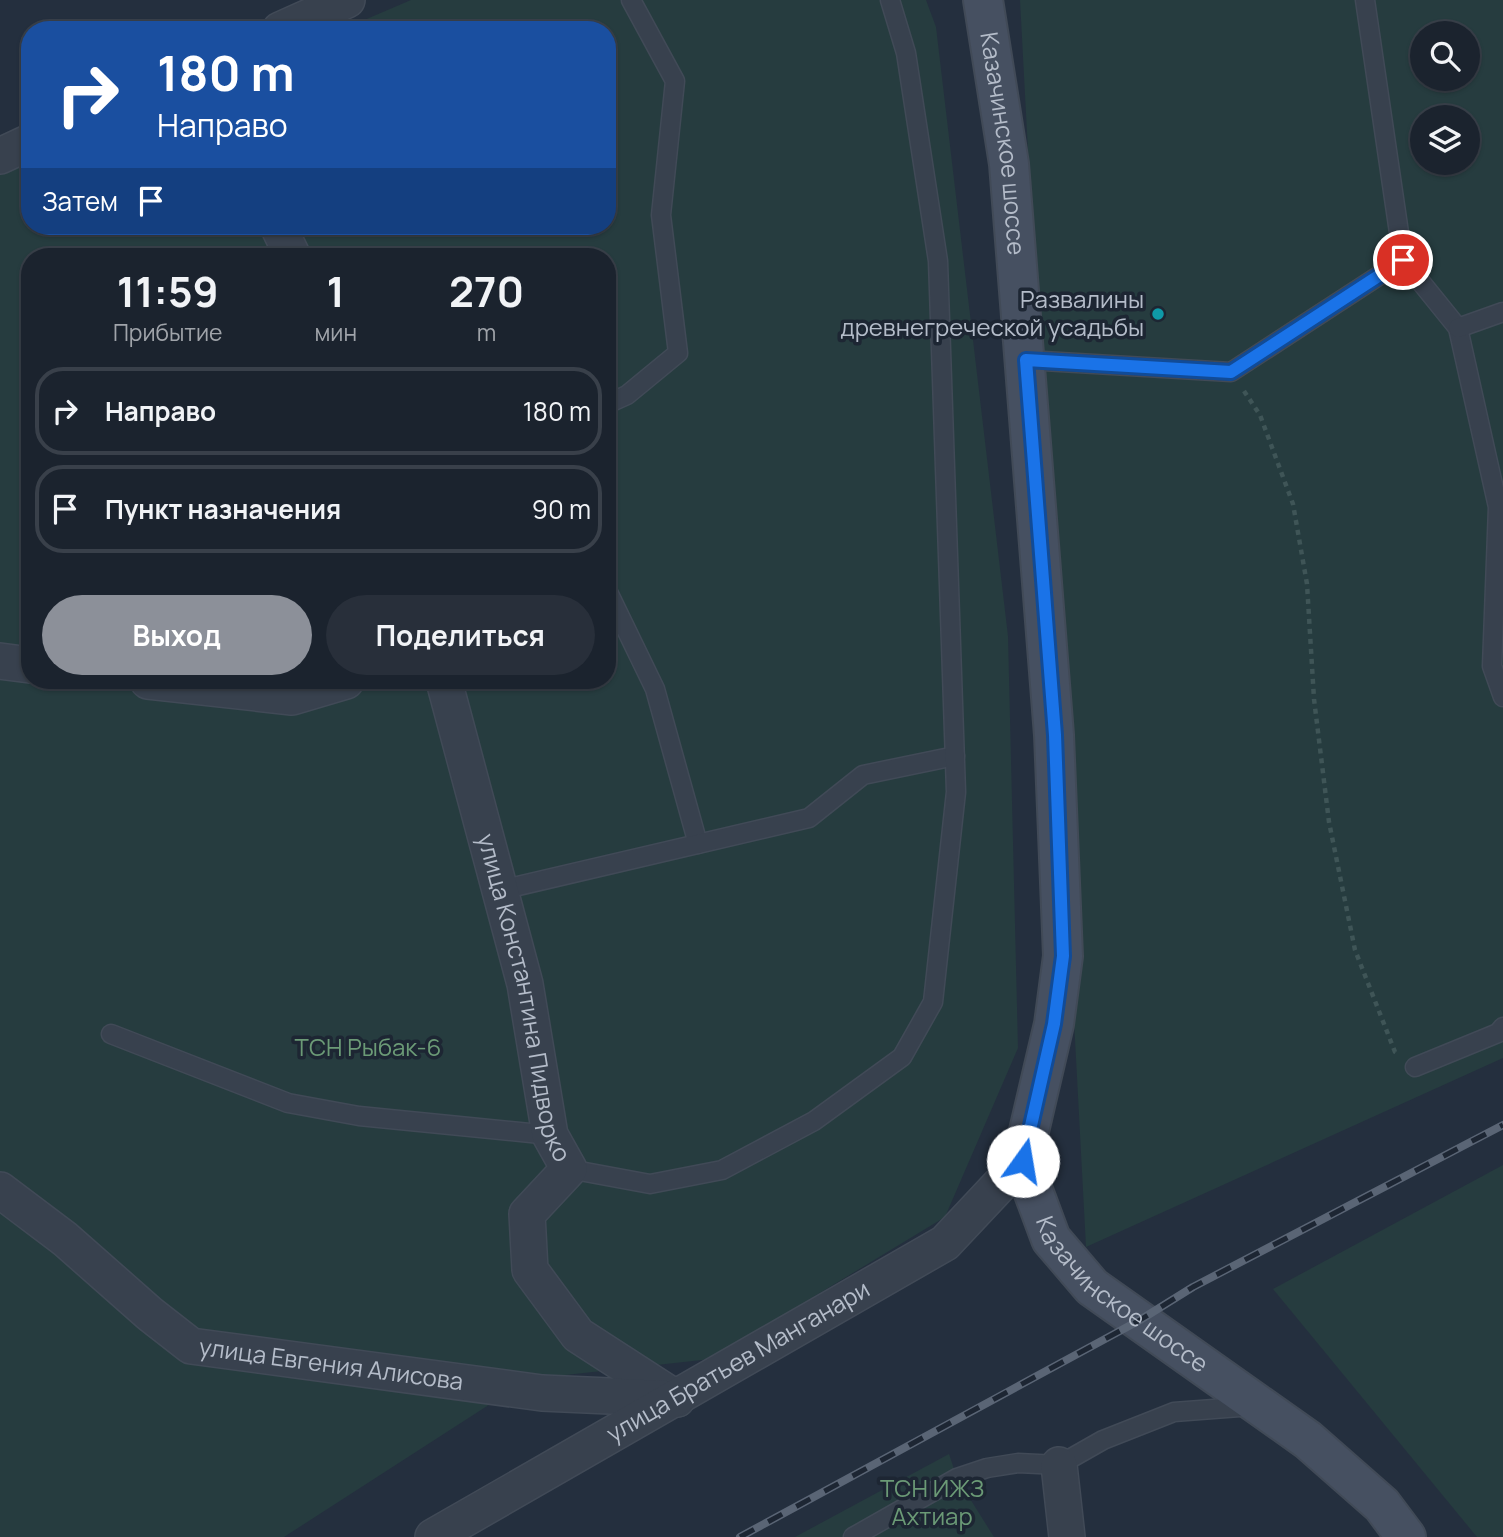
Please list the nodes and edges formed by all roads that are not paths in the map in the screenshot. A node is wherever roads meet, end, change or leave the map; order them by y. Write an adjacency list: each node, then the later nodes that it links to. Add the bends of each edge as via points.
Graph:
1 (347, 0): 6 (street)
2 (631, 0): 13 (lane, via 675,81 661,215 678,353)
3 (890, 0): 21 (lane, via 906,53 938,261)
4 (983, 0): 12 (main road, Казачинское шоссе, via 1009,164)
5 (1365, 0): 9 (lane)
6 (300, 21)
7 (21, 146): 8 (street)
8 (0, 156)
9 (1403, 260): 11 (lane); 12 (lane, via 1231,372)
10 (1503, 312): 11 (lane)
11 (1458, 328): 20 (lane, via 1498,507 1492,666)
12 (1026, 360): 28 (main road, Казачинское шоссе, via 1055,735 1063,956 1054,1024)
13 (616, 400)
14 (616, 609): 22 (lane, via 655,689)
15 (0, 661): 16 (street)
16 (21, 664)
17 (220, 689): 18 (street, via 292,697)
18 (319, 689)
19 (446, 689): 23 (street, улица Константина Пидворко)
20 (1503, 697)
21 (955, 756): 22 (lane, via 863,775 809,818); 29 (lane, via 956,792 933,1002 902,1057 814,1121 722,1170 650,1184)
22 (698, 844): 23 (lane)
23 (501, 890): 27 (street, улица Константина Пидворко, via 525,984)
24 (1503, 1027): 26 (lane)
25 (111, 1034): 27 (lane, via 288,1103 359,1116)
26 (1415, 1067)
27 (550, 1135): 29 (street, улица Константина Пидворко)
28 (1023, 1161): 31 (street, улица Братьев Манганари, via 945,1244); 32 (main road, Казачинское шоссе, via 1051,1239 1092,1287)
29 (569, 1169): 31 (street, улица Константина Пидворко, via 527,1214 530,1270 578,1335)
30 (0, 1190): 31 (street, улица Евгения Алисова, via 191,1346 542,1393)
31 (677, 1399): 34 (street, улица Братьев Манганари)
32 (1259, 1406): 33 (lane, via 1174,1412 1103,1440); 37 (main road, Казачинское шоссе, via 1308,1440 1382,1505)
33 (1059, 1465): 35 (lane, via 1017,1463 957,1478); 36 (street)
34 (433, 1537)
35 (853, 1537)
36 (1067, 1537)
37 (1406, 1537)

